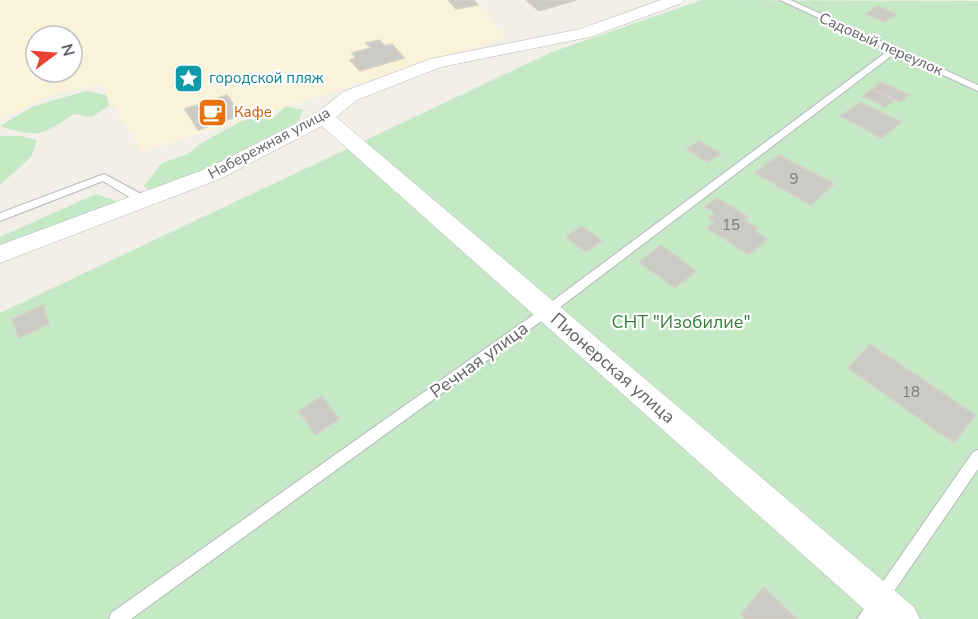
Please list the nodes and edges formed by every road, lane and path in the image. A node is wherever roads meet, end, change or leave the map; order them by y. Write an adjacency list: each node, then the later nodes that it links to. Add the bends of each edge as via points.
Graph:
1 (676, 0): 5 (street, Набережная улица, via 584,33 436,63 350,96)
2 (784, 0): 3 (lane, Садовый переулок)
3 (893, 51): 4 (lane, Садовый переулок); 9 (lane, Речная улица)
4 (978, 88)
5 (324, 117): 6 (street, Набережная улица, via 215,173); 9 (street, Пионерская улица)
6 (143, 200): 7 (lane, via 104,177); 8 (street, Набережная улица)
7 (0, 217)
8 (0, 254)
9 (547, 311): 11 (street, Пионерская улица); 12 (lane, Речная улица)
10 (978, 457): 11 (lane)
11 (872, 609): 13 (street, Пионерская улица)
12 (117, 619)
13 (902, 619)

